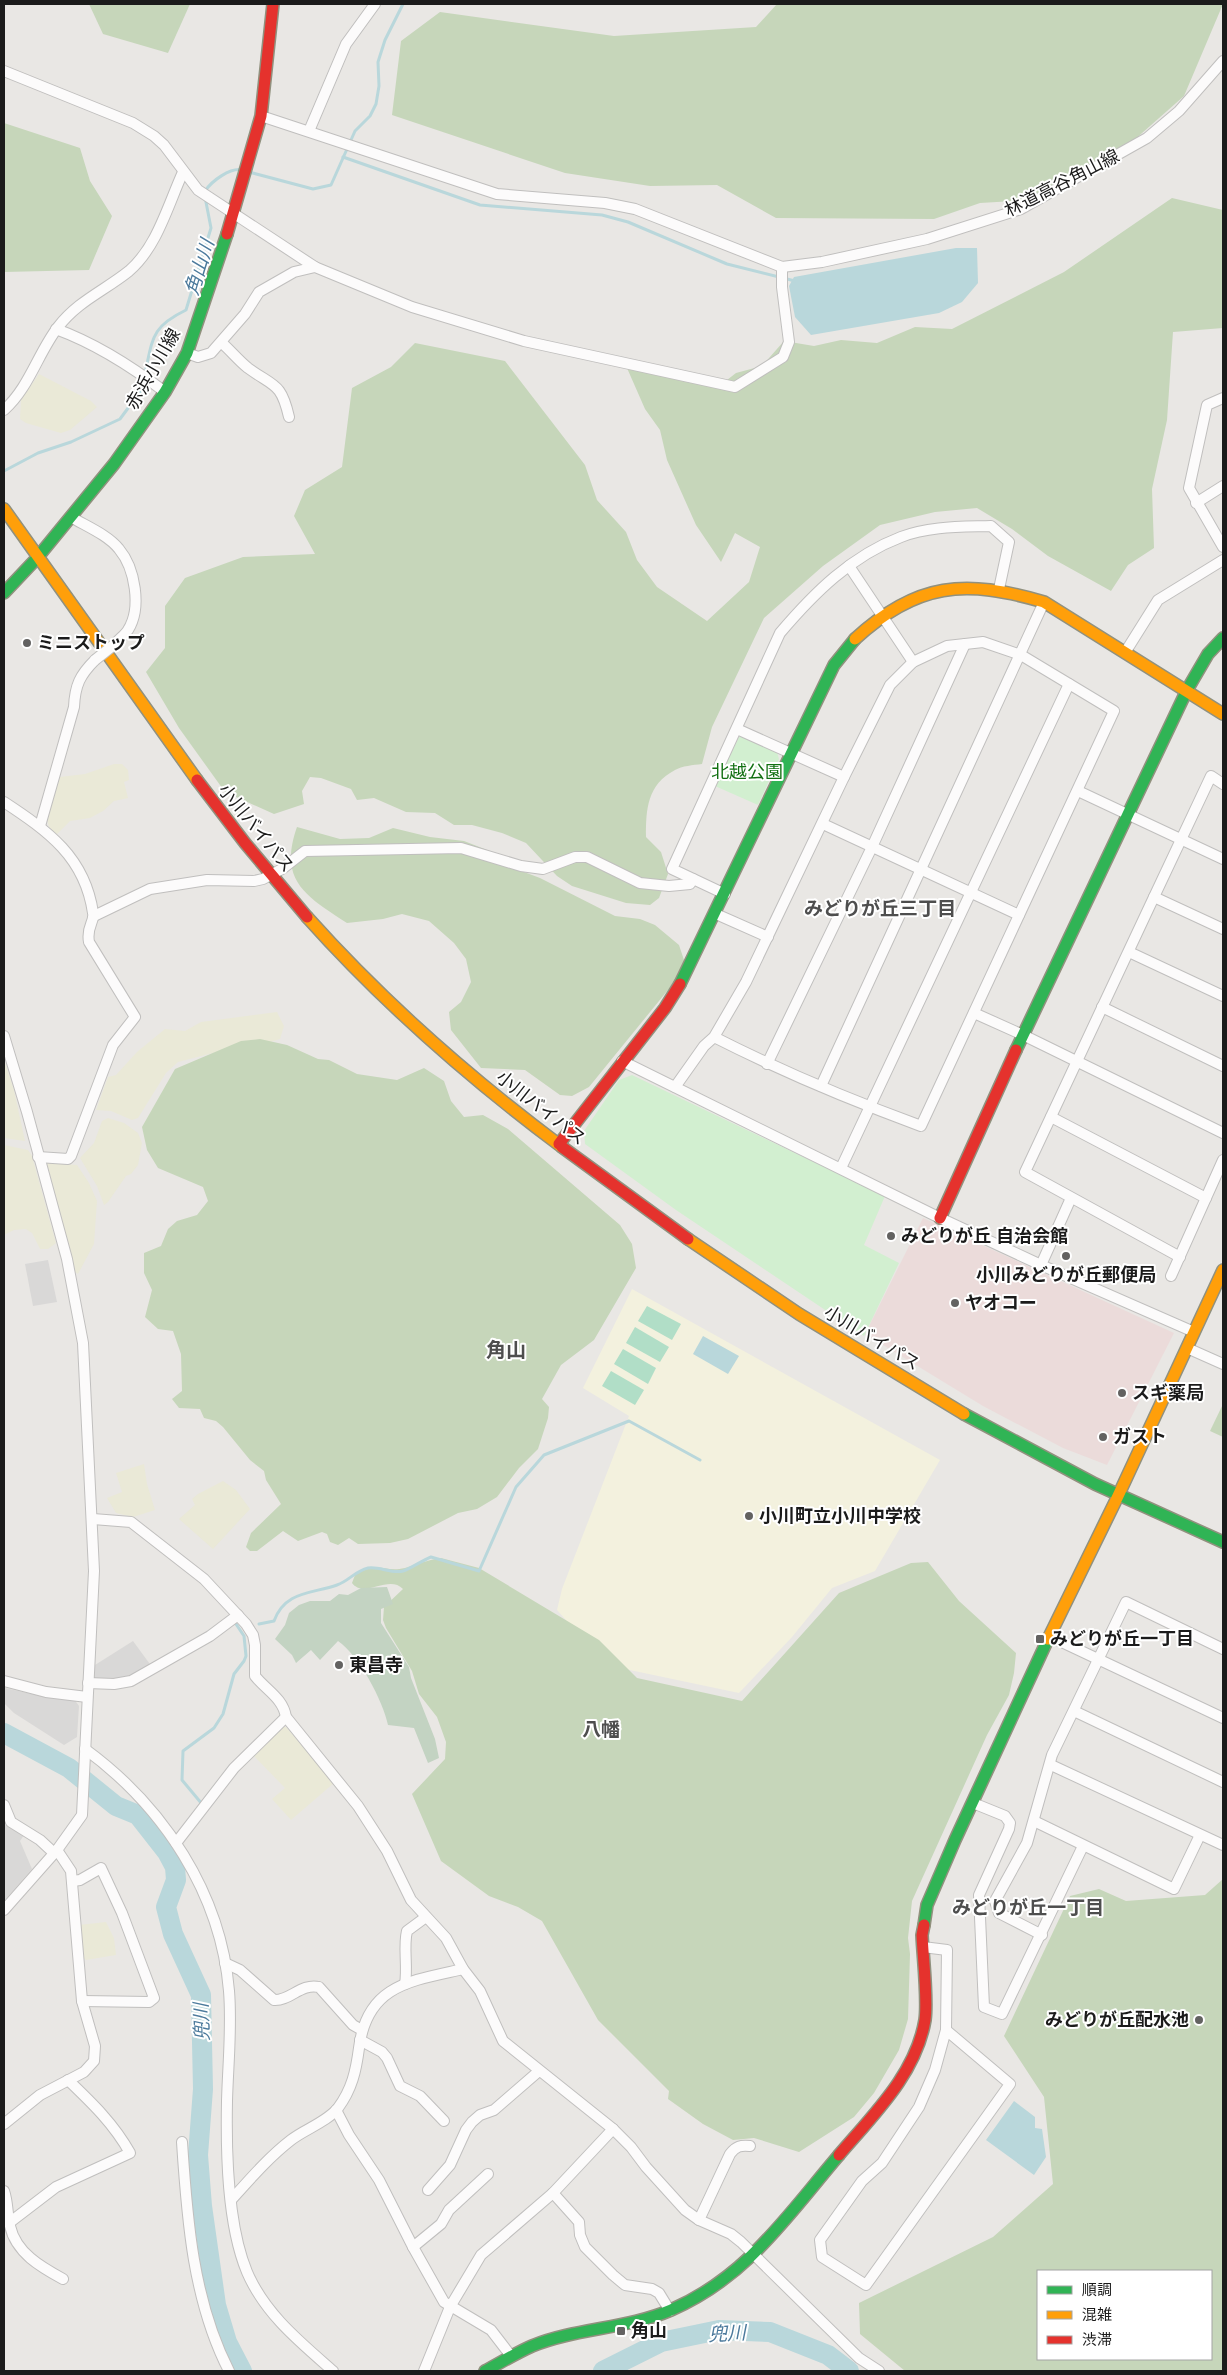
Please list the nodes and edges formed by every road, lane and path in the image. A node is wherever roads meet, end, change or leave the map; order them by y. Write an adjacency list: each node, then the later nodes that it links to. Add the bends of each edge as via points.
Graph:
1 (273, 4): 5 (main road, 赤浜小川線)
2 (375, 4): 6 (street, via 346,44)
3 (1223, 61): 10 (street, 林道高谷角山線, via 1179,111 1146,138 1021,209 927,239 822,262)
4 (4, 70): 7 (street, via 133,123 164,145)
5 (261, 116): 6 (street); 8 (main road, 赤浜小川線)
6 (309, 132): 10 (street, via 496,194 605,203 635,209)
7 (182, 172): 8 (street, via 198,190); 11 (street, via 153,242 130,270 81,302)
8 (234, 212): 9 (street); 13 (main road, 赤浜小川線)
9 (315, 267): 10 (street, via 412,307 524,341 735,387 787,352 789,342); 12 (street, via 294,272 259,292)
10 (782, 267)
11 (56, 329): 14 (street, via 88,340); 16 (street)
12 (222, 343): 13 (street, via 206,356); 17 (street, via 247,368 271,382 284,395)
13 (187, 353): 14 (main road, 赤浜小川線)
14 (165, 392): 21 (main road, 赤浜小川線, via 114,464)
15 (1223, 398): 19 (street, via 1207,405 1189,488)
16 (6, 406)
17 (289, 417)
18 (1223, 486): 19 (street)
19 (1196, 503): 22 (street)
20 (4, 509): 23 (main road, 小川バイパス)
21 (71, 517): 23 (main road, 赤浜小川線); 46 (street, bridge, via 120,550 131,572 135,612 128,631 78,680 74,707)
22 (1223, 548)
23 (37, 558): 27 (main road, 赤浜小川線); 51 (main road, 小川バイパス, via 199,784)
24 (1223, 560): 32 (street, via 1158,600)
25 (849, 566): 26 (street, via 901,537 931,530 991,526 1009,542); 29 (street); 38 (street, via 830,578 780,633)
26 (999, 589): 28 (main road); 29 (main road, via 969,586 918,595)
27 (4, 593)
28 (1044, 602): 32 (main road); 33 (street)
29 (882, 614): 34 (street); 39 (main road, via 850,642 834,665)
30 (1223, 638): 36 (main road, via 1208,654)
31 (965, 644): 33 (street, via 983,642); 34 (street, via 948,646); 48 (street)
32 (1126, 652): 36 (main road)
33 (1021, 655): 35 (street); 50 (street)
34 (913, 662): 40 (street, via 890,685)
35 (1069, 684): 42 (street, via 1114,711); 53 (street)
36 (1187, 690): 37 (main road); 44 (main road)
37 (1223, 714)
38 (737, 729): 39 (street); 52 (street, via 672,869)
39 (791, 753): 40 (street); 54 (main road)
40 (844, 777): 45 (street)
41 (1223, 784): 47 (street, via 1211,776)
42 (1078, 791): 44 (street); 57 (street)
43 (4, 802): 46 (street)
44 (1127, 816): 47 (street); 65 (main road)
45 (823, 824): 48 (street); 60 (street)
46 (40, 826): 58 (street, via 55,838 81,873 89,888)
47 (1182, 839): 49 (street); 55 (street)
48 (872, 846): 50 (street); 70 (street)
49 (1223, 859)
50 (921, 869): 53 (street); 72 (street)
51 (271, 875): 52 (street, via 305,851 461,848 521,866 543,869 575,857 587,857 640,882 670,886 690,884); 58 (street, via 254,881 208,880 150,889); 77 (main road, 小川バイパス, via 316,927 424,1034 488,1090)
52 (693, 879): 54 (street)
53 (972, 893): 57 (street); 74 (street)
54 (725, 894): 56 (main road)
55 (1154, 897): 59 (street); 61 (street)
56 (716, 914): 60 (street); 68 (main road, via 665,1008)
57 (1020, 915): 64 (street)
58 (94, 916): 78 (street, via 87,932 89,942 135,1017 113,1046 71,1156 68,1159)
59 (1223, 929)
60 (768, 937): 67 (street)
61 (1129, 952): 62 (street); 63 (street)
62 (1223, 996)
63 (1102, 1007): 69 (street); 71 (street)
64 (974, 1014): 65 (street); 74 (street, via 921,1126)
65 (1023, 1035): 69 (street); 83 (main road)
66 (4, 1036): 78 (street)
67 (714, 1037): 70 (street); 73 (street)
68 (622, 1062): 73 (street); 77 (main road)
69 (1075, 1062): 75 (street); 76 (street)
70 (767, 1064): 72 (street)
71 (1223, 1066)
72 (821, 1086): 74 (street)
73 (675, 1087): 80 (street)
74 (870, 1107): 80 (street)
75 (1051, 1117): 81 (street, via 1026,1172); 82 (street)
76 (1223, 1133)
77 (559, 1144): 91 (main road, 小川バイパス, via 678,1232 813,1323 980,1423)
78 (38, 1158): 92 (street, via 67,1259 83,1343)
79 (1223, 1160): 82 (street)
80 (841, 1168): 83 (street)
81 (1071, 1198): 84 (street); 85 (street)
82 (1206, 1198): 84 (street)
83 (940, 1218): 85 (street)
84 (1180, 1257): 87 (street)
85 (1041, 1265): 88 (street)
86 (1223, 1270): 88 (main road)
87 (1172, 1276)
88 (1194, 1332): 89 (main road)
89 (1187, 1348): 90 (street); 91 (main road)
90 (1223, 1364)
91 (1118, 1496): 93 (main road, 小川バイパス); 95 (main road)
92 (93, 1520): 94 (street, via 131,1522 143,1529 204,1580); 99 (street, via 94,1591)
93 (1223, 1542)
94 (238, 1615): 99 (street, via 210,1636 131,1681); 102 (street, via 253,1635 255,1676 280,1700)
95 (1049, 1636): 97 (street); 107 (main road)
96 (1223, 1648): 97 (street, via 1126,1602)
97 (1099, 1659): 101 (street); 103 (street)
98 (4, 1681): 100 (street, via 46,1692)
99 (88, 1683): 100 (street)
100 (87, 1696): 104 (street)
101 (1074, 1711): 105 (street); 106 (street)
102 (286, 1717): 112 (street, via 234,1768); 118 (street, via 358,1806 387,1851 411,1900)
103 (1223, 1718)
104 (85, 1749): 112 (street, via 127,1783); 115 (street, via 83,1806 78,1822)
105 (1050, 1765): 110 (street); 111 (street)
106 (1223, 1782)
107 (973, 1803): 119 (street, via 1005,1816 1010,1823 979,1895 984,2007 1002,2014); 120 (main road, via 927,1905)
108 (4, 1805): 109 (street)
109 (7, 1820): 115 (street)
110 (1034, 1821): 114 (street); 119 (street, via 1021,1856 995,1901 999,1913)
111 (1200, 1835): 113 (street); 114 (street, via 1174,1889)
112 (176, 1842): 121 (street, via 204,1891)
113 (1223, 1845)
114 (1084, 1846): 119 (street)
115 (56, 1851): 116 (street, via 68,1862); 117 (street)
116 (73, 1881): 124 (street); 124 (street, via 101,1868 154,1998 149,2002)
117 (5, 1907)
118 (426, 1917): 122 (street, via 446,1938); 123 (street, via 407,1930)
119 (1042, 1935)
120 (923, 1947): 125 (street, via 947,1950); 143 (main road, via 925,2019 916,2050 897,2086)
121 (225, 1963): 126 (street, via 240,1970 274,2000 307,1986 318,1987); 139 (street, via 230,2015 227,2135)
122 (463, 1969): 123 (street); 127 (street, via 480,1991 503,2041)
123 (405, 1984): 126 (street, via 386,1992 375,2003)
124 (82, 2002): 128 (street, via 95,2046 94,2061 84,2072)
125 (946, 2030): 125 (street, via 1010,2084 866,2285 822,2257 820,2240 862,2181 882,2164 919,2107)
126 (361, 2035): 129 (street, via 355,2077); 131 (street, via 387,2058 400,2086 420,2096)
127 (539, 2071): 132 (street); 136 (street, via 494,2110 472,2122 450,2165)
128 (68, 2080): 130 (street, via 40,2094); 141 (street, via 109,2120 130,2153 56,2187)
129 (336, 2110): 139 (street, via 283,2147); 142 (street, via 379,2180)
130 (6, 2118)
131 (444, 2121)
132 (613, 2129): 138 (street); 140 (street, via 679,2204)
133 (182, 2142): 148 (street, via 184,2189 196,2268 213,2337)
134 (750, 2146): 140 (street, via 734,2148)
135 (488, 2174): 142 (street, via 449,2210 441,2224)
136 (428, 2190)
137 (4, 2191): 141 (street)
138 (553, 2193): 145 (street, via 481,2255); 146 (street, via 579,2222 585,2246 613,2275 625,2286 652,2289 659,2293)
139 (232, 2199): 149 (street, via 247,2271 258,2294 282,2325)
140 (699, 2220): 143 (street, via 731,2234)
141 (9, 2223): 144 (street, via 32,2261)
142 (412, 2247): 145 (street)
143 (754, 2256): 146 (main road, via 711,2291); 152 (street, via 859,2358)
144 (64, 2279)
145 (450, 2307): 147 (street, via 491,2330); 150 (street)
146 (670, 2311): 147 (main road, via 559,2338)
147 (511, 2356): 151 (main road)
148 (229, 2371)
149 (333, 2371)
150 (424, 2371)
151 (485, 2371)
152 (879, 2371)

